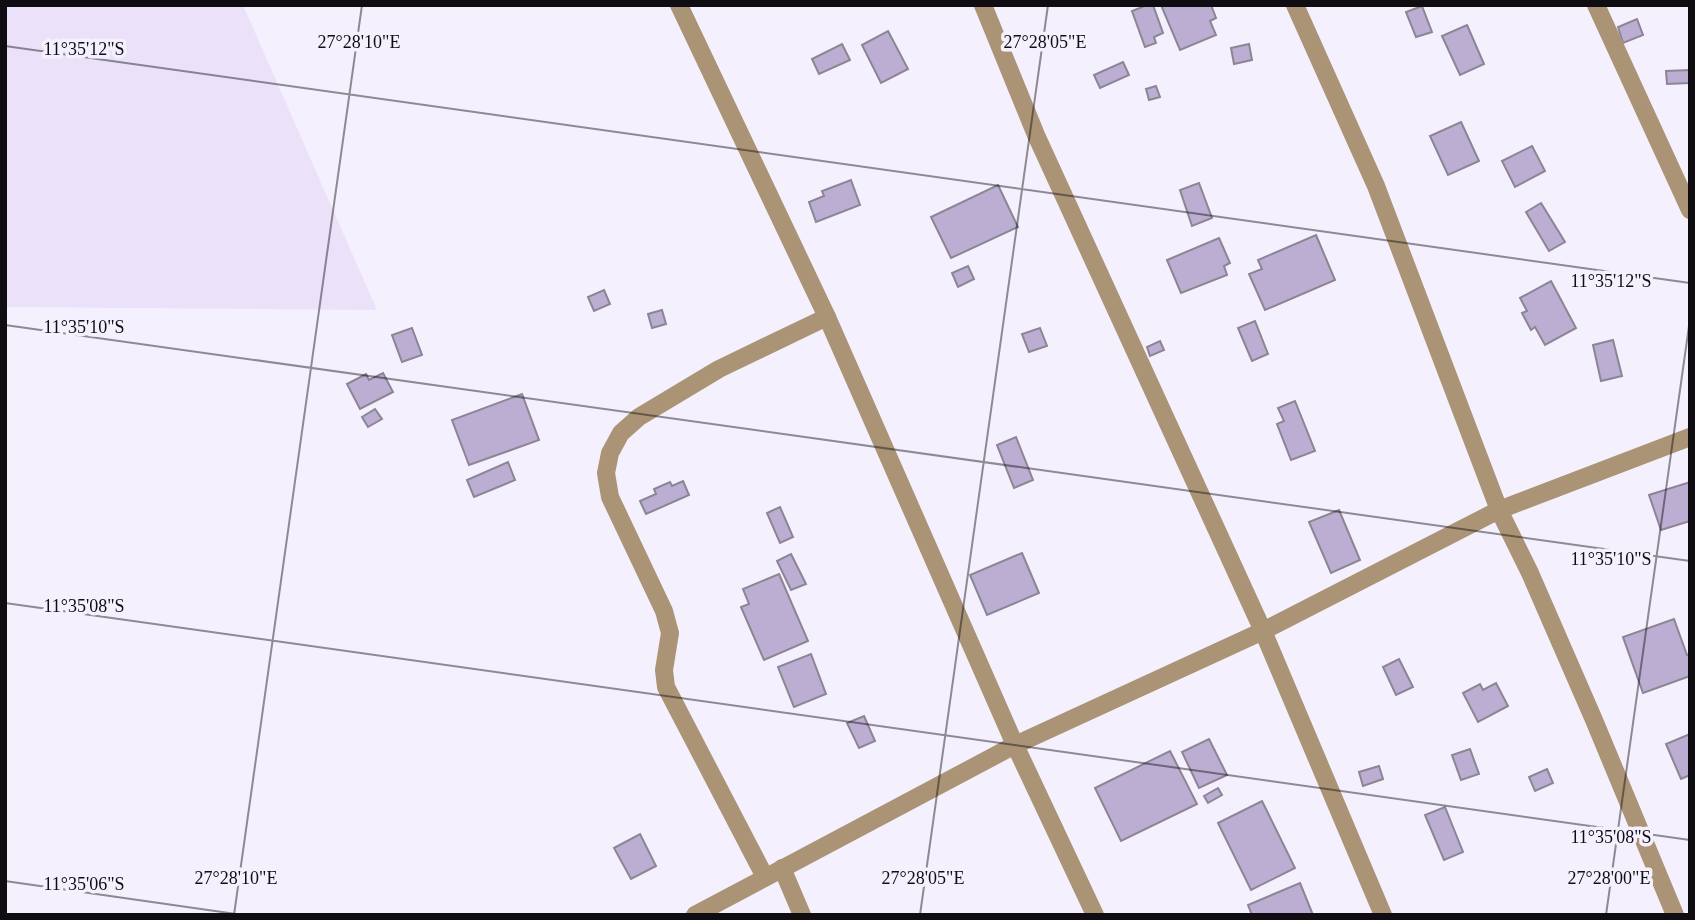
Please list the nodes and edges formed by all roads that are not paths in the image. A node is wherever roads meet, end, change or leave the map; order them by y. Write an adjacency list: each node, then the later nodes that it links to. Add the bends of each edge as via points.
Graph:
1 (679, 5): 6 (street)
2 (984, 5): 9 (street, via 1036,135)
3 (1295, 5): 8 (street, via 1376,186)
4 (1596, 5): 5 (street)
5 (1690, 210)
6 (827, 317): 10 (street); 12 (street, via 719,369 639,417 621,433 606,473 610,497 664,611 670,633 666,687)
7 (1690, 437): 8 (street)
8 (1499, 510): 9 (street); 17 (street, via 1578,683)
9 (1263, 631): 10 (street); 16 (street)
10 (1015, 745): 11 (street); 15 (street)
11 (782, 868): 12 (street); 14 (street)
12 (765, 877): 13 (street)
13 (695, 915)
14 (802, 915)
15 (1095, 915)
16 (1383, 915)
17 (1675, 915)

